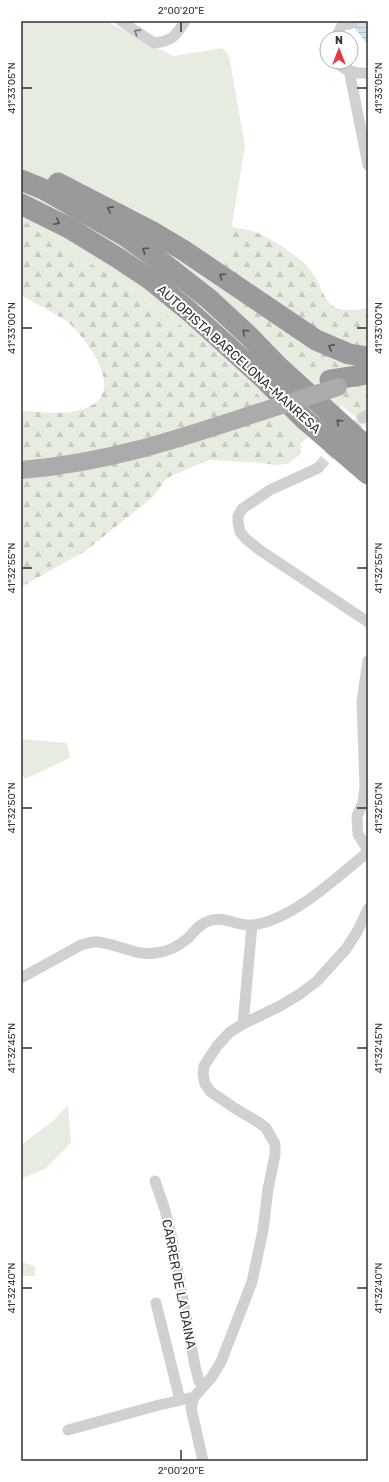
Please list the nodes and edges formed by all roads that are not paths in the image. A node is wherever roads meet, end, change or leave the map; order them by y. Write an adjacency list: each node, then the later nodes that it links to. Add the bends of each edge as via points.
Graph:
1 (121, 21): 2 (street, one-way to 1, via 174,37 154,43)
2 (185, 21)
3 (349, 70): 4 (street, via 359,74); 5 (street)
4 (368, 73)
5 (368, 165)
6 (21, 170): 9 (highway, one-way to 6, via 349,354 316,340 151,231 56,182)
7 (21, 180): 15 (highway, one-way to 7, via 209,299 163,263 125,236 43,189)
8 (21, 204): 19 (highway, AUTOPISTA BARCELONA-MANRESA, one-way to 19, via 69,228 118,258 190,311 304,419)
9 (368, 357)
10 (368, 367): 13 (main road)
11 (368, 374): 13 (highway)
12 (368, 379): 13 (main road)
13 (334, 383): 14 (main road, bridge)
14 (257, 408): 16 (main road, via 122,446); 18 (main road, via 174,441 71,465)
15 (368, 448)
16 (21, 462)
17 (318, 468): 20 (street, via 270,490 242,509 238,516 240,532 261,551)
18 (21, 470)
19 (368, 474)
20 (368, 622)
21 (368, 661): 22 (street, via 362,701 365,787 363,802 357,816 358,834)
22 (368, 851): 24 (street, via 286,914)
23 (368, 909): 26 (street, via 346,949 317,981 280,1006)
24 (252, 925): 25 (street, via 213,919 201,924 187,939 176,946 153,953 98,942 80,945); 26 (street)
25 (21, 978)
26 (243, 1024): 29 (street, via 230,1032 217,1046 204,1066 205,1084 226,1103 266,1128 275,1144 275,1155 252,1282 221,1362)
27 (155, 1181): 29 (street, CARRER DE LA DAINA, via 171,1234 195,1366 199,1381)
28 (156, 1303): 31 (street)
29 (204, 1385): 30 (street)
30 (194, 1397): 31 (street); 33 (street, via 191,1408)
31 (180, 1400): 32 (street)
32 (68, 1430)
33 (203, 1461)

